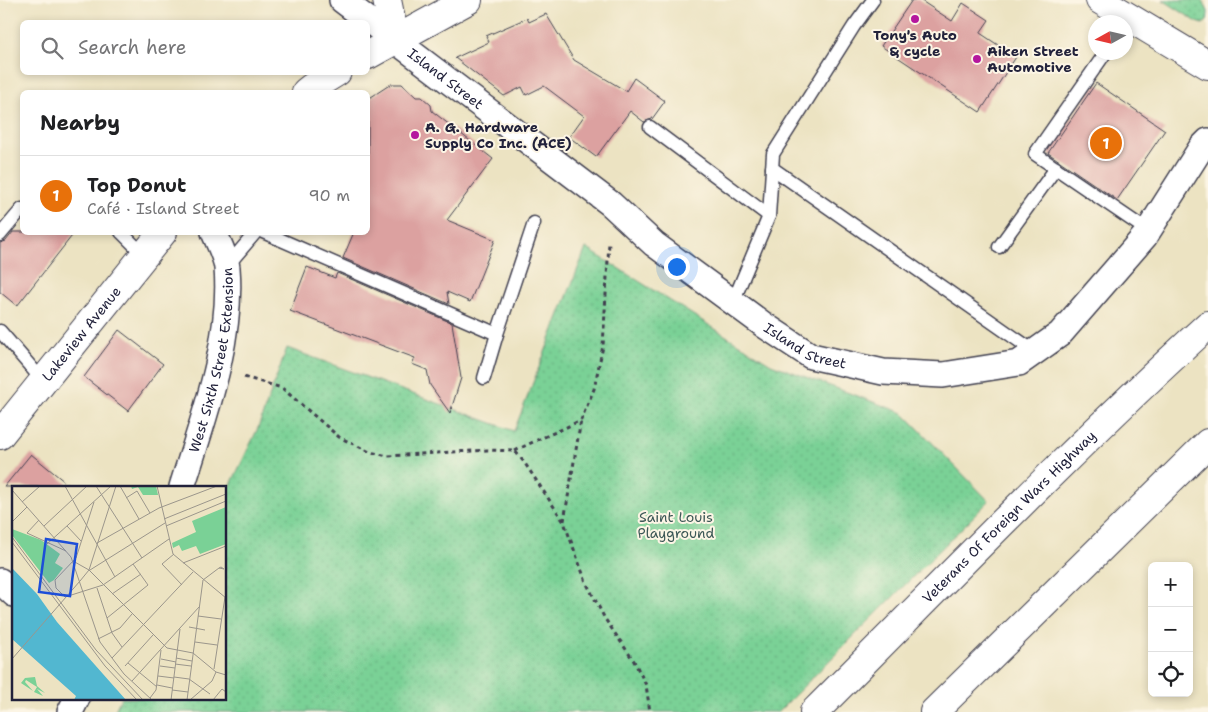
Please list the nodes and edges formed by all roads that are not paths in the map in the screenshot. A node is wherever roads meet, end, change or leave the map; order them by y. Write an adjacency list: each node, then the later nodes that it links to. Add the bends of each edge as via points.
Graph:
1 (342, 0): 7 (street, Island Street)
2 (387, 0): 10 (main road)
3 (468, 0): 10 (main road)
4 (873, 0): 18 (lane, via 772,154)
5 (1100, 0): 6 (main road)
6 (1119, 15)
7 (369, 20)
8 (370, 21): 10 (street, Island Street)
9 (1133, 25): 13 (main road)
10 (395, 39): 11 (main road); 33 (street, Island Street, via 611,204 654,244)
11 (370, 54)
12 (1100, 60): 19 (lane, via 1035,154)
13 (1208, 65)
14 (332, 75): 15 (main road)
15 (308, 90)
16 (650, 127): 21 (lane)
17 (1208, 141): 23 (street, Island Street)
18 (772, 168): 21 (lane); 37 (lane)
19 (1056, 168): 23 (lane); 30 (lane)
20 (20, 211): 24 (lane)
21 (769, 216): 33 (lane)
22 (534, 223): 36 (lane)
23 (1148, 231): 37 (street, Island Street, via 1060,334)
24 (0, 234)
25 (124, 235): 31 (lane)
26 (161, 235): 31 (main road, Lakeview Avenue)
27 (215, 235): 32 (street, West Sixth Street Extension)
28 (253, 235): 32 (lane)
29 (270, 235): 36 (lane)
30 (999, 248)
31 (144, 255): 39 (main road, Lakeview Avenue)
32 (227, 266): 42 (street, West Sixth Street Extension, via 227,299 218,368)
33 (732, 302): 37 (street, Island Street, via 811,356 883,372 943,375 1019,363)
34 (1208, 325): 47 (main road, Veterans Of Foreign Wars Highway)
35 (0, 331): 39 (lane)
36 (497, 334): 38 (lane)
37 (1035, 352)
38 (484, 378)
39 (43, 382): 40 (main road, Lakeview Avenue)
40 (0, 435)
41 (1208, 443): 48 (main road)
42 (182, 486)
43 (0, 581): 44 (street)
44 (12, 592)
45 (76, 700): 46 (street)
46 (70, 712)
47 (814, 712)
48 (934, 712)

